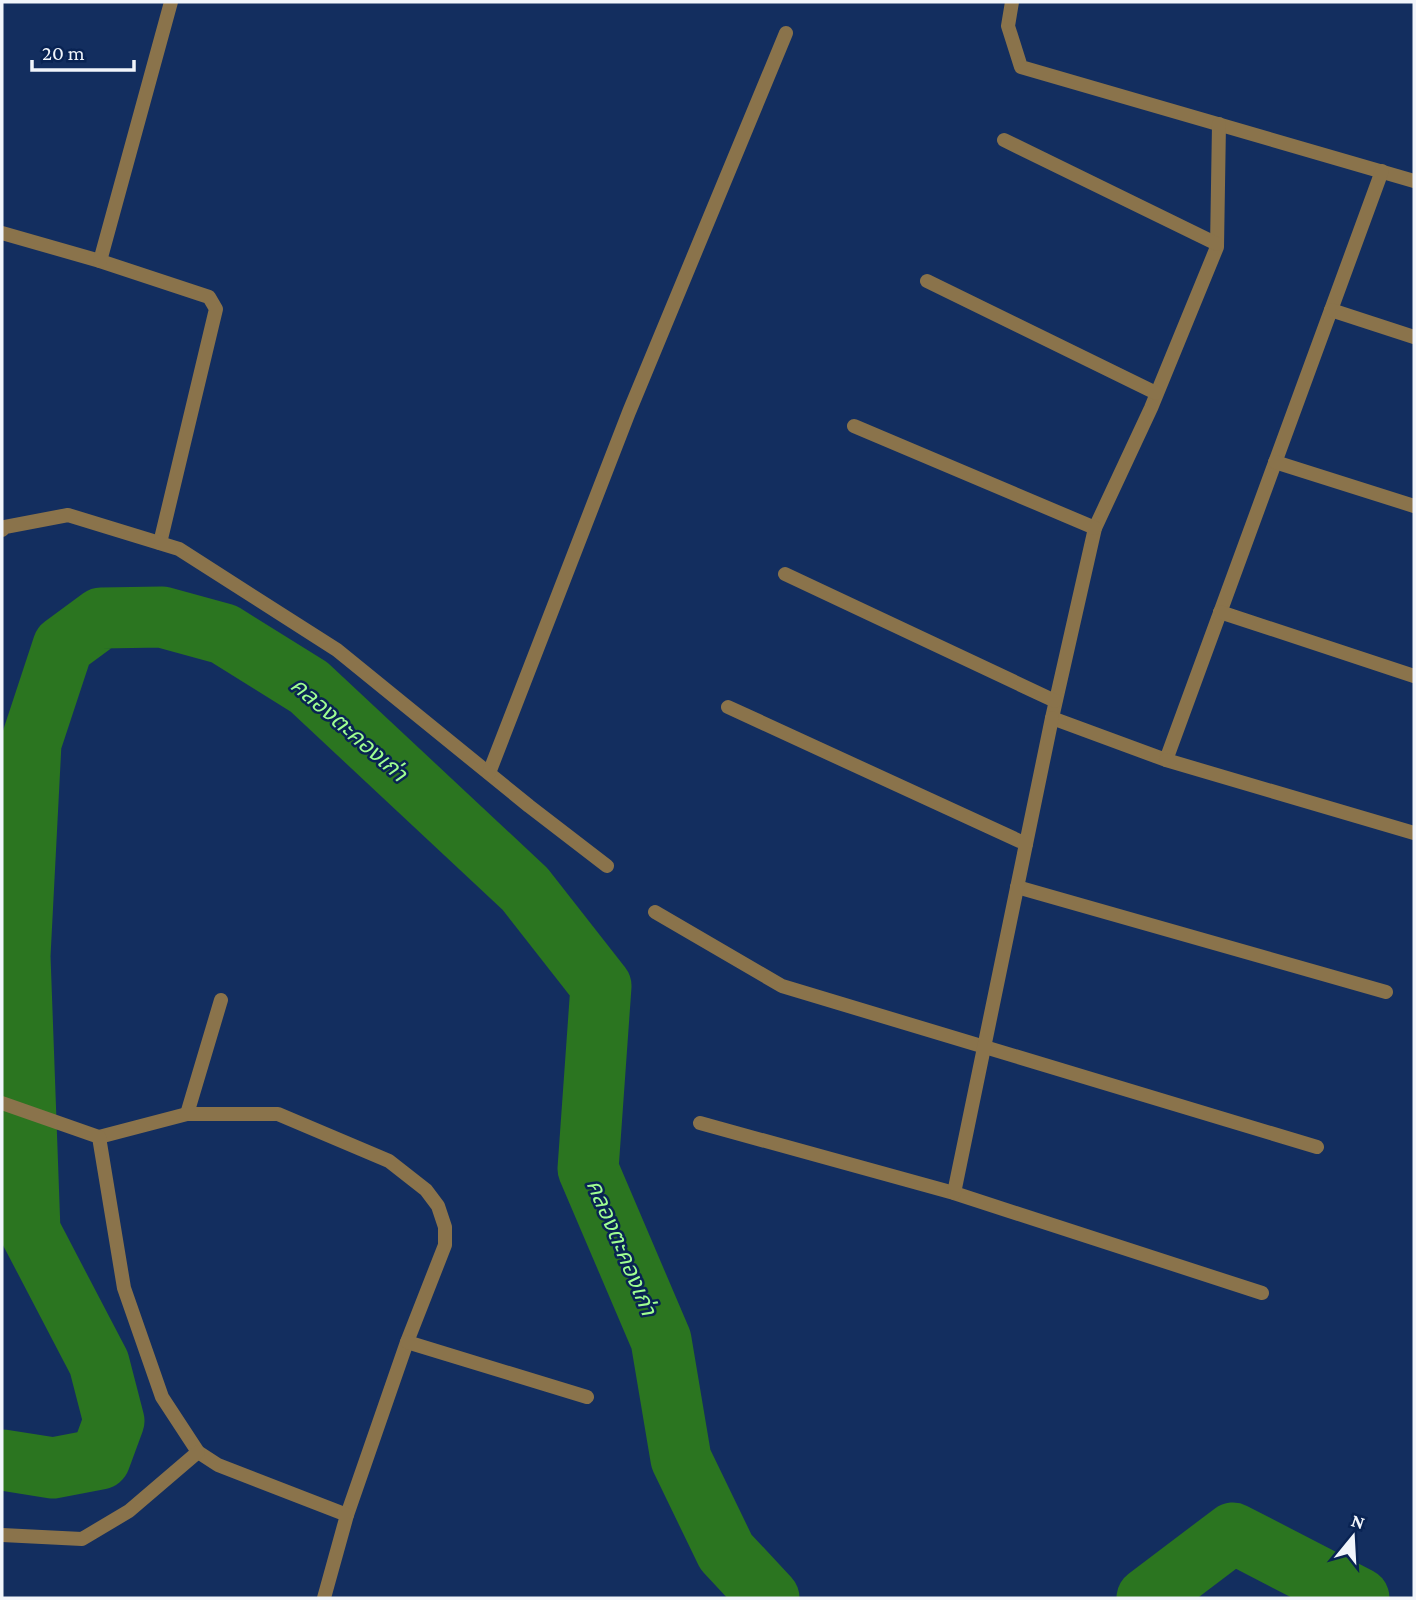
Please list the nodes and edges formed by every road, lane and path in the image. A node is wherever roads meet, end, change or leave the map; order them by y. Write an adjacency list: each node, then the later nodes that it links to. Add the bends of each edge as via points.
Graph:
1 (171, 2): 10 (street)
2 (1012, 2): 4 (street, via 1009,26 1021,67)
3 (786, 33): 28 (street, via 634,400)
4 (1219, 124): 6 (street); 9 (street)
5 (1004, 140): 9 (street)
6 (1382, 171): 7 (street); 12 (street)
7 (1414, 181)
8 (2, 233): 10 (street)
9 (1217, 244): 14 (street)
10 (100, 261): 20 (street, via 209,298 216,309)
11 (927, 281): 14 (street)
12 (1331, 310): 13 (street); 16 (street)
13 (1414, 337)
14 (1156, 393): 18 (street)
15 (855, 426): 18 (street)
16 (1275, 462): 17 (street); 22 (street)
17 (1414, 506)
18 (1096, 528): 24 (street)
19 (2, 530): 20 (street, via 68,515)
20 (160, 543): 28 (street, via 178,549 337,650)
21 (785, 574): 24 (street)
22 (1220, 612): 23 (street); 27 (street)
23 (1414, 676)
24 (1055, 701): 26 (street)
25 (729, 706): 30 (street)
26 (1052, 718): 27 (street); 30 (street)
27 (1166, 760): 29 (street)
28 (489, 773): 31 (street)
29 (1414, 833)
30 (1026, 844): 32 (street)
31 (607, 866)
32 (1017, 887): 34 (street); 36 (street)
33 (655, 912): 36 (street, via 782,986)
34 (1386, 992)
35 (220, 1000): 38 (street)
36 (984, 1047): 41 (street); 42 (street)
37 (2, 1103): 40 (street)
38 (187, 1114): 40 (street); 44 (street, via 278,1114 389,1161 426,1189 438,1206 445,1245)
39 (700, 1123): 42 (street)
40 (99, 1137): 46 (street, via 124,1288 162,1397)
41 (1317, 1147)
42 (954, 1193): 43 (street)
43 (1262, 1293)
44 (407, 1342): 45 (street); 47 (street)
45 (587, 1397)
46 (198, 1452): 47 (street, via 218,1465); 48 (street, via 129,1511 82,1539)
47 (347, 1515): 49 (street)
48 (2, 1535)
49 (324, 1598)

